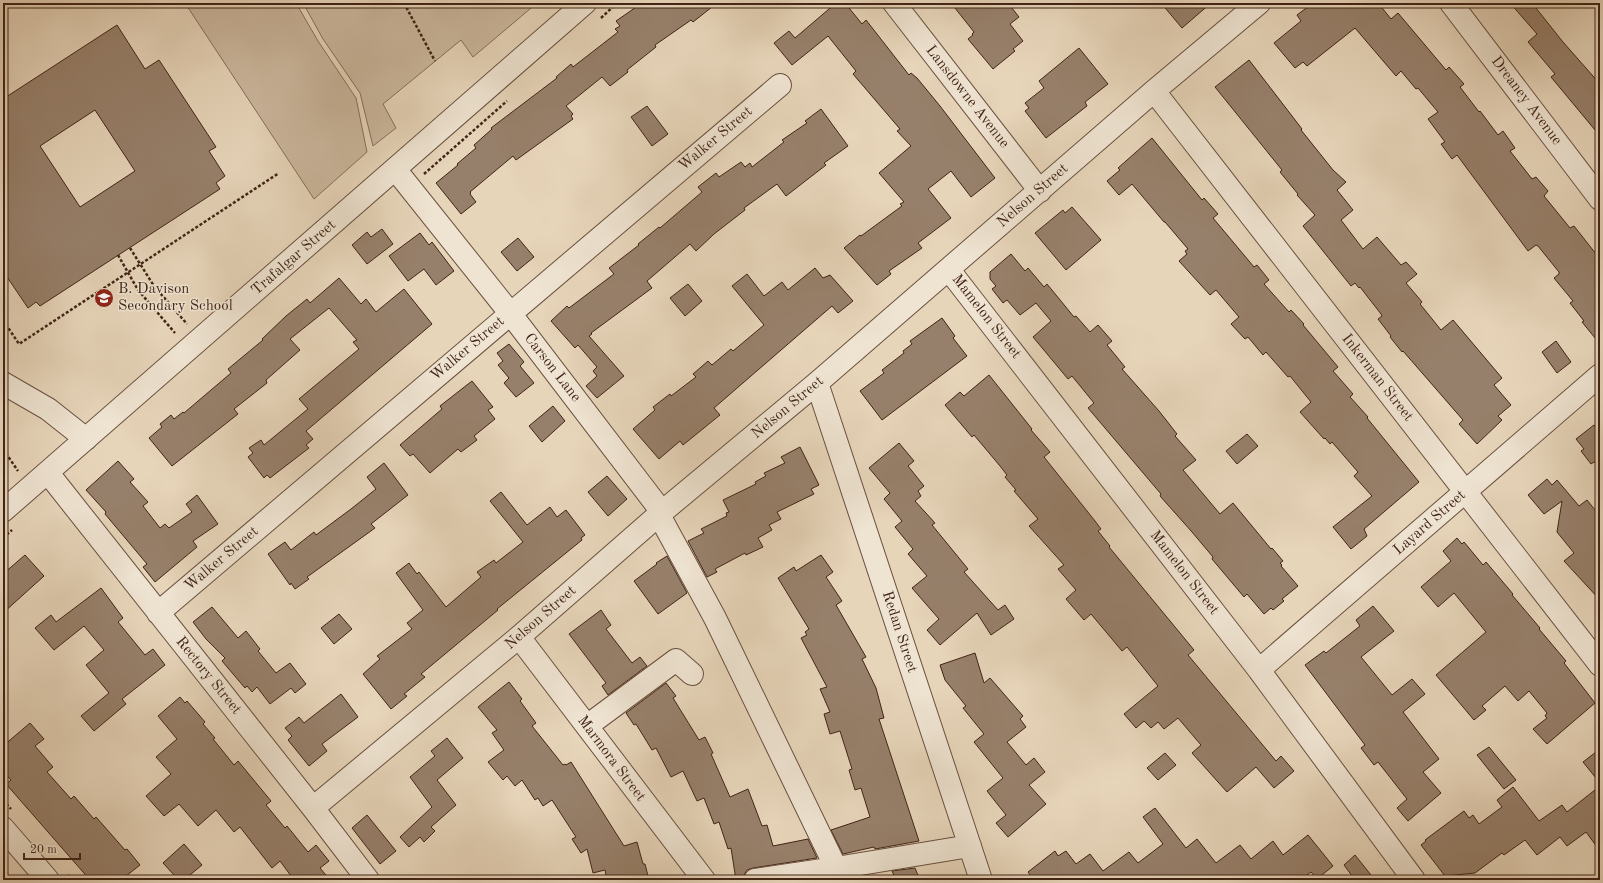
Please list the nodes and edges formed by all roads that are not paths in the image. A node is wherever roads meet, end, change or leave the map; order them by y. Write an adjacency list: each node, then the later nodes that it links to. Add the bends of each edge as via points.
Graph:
1 (585, 3): 7 (street, Trafalgar Street)
2 (894, 3): 8 (street, Lansdowne Avenue)
3 (1259, 3): 6 (street, Nelson Street)
4 (1451, 3): 9 (street, Dreaney Avenue)
5 (780, 85): 11 (street, Walker Street)
6 (1154, 91): 8 (street, Nelson Street); 17 (street, Inkerman Street)
7 (395, 169): 11 (street, Carson Lane); 15 (street, Trafalgar Street)
8 (1040, 191): 10 (street, Nelson Street)
9 (1600, 199)
10 (949, 270): 14 (street, Nelson Street); 23 (street, Mamelon Street)
11 (510, 314): 19 (street, Carson Lane); 20 (street, Walker Street)
12 (1600, 375): 17 (street, Layard Street)
13 (3, 383): 15 (street, via 48,409)
14 (817, 383): 19 (street, Nelson Street); 28 (street, Redan Street)
15 (86, 439): 16 (street, Trafalgar Street)
16 (40, 480): 18 (street, Trafalgar Street); 20 (street, Rectory Street)
17 (1466, 492): 22 (street, Inkerman Street); 23 (street, Layard Street)
18 (3, 511)
19 (661, 514): 21 (street, Nelson Street); 29 (street, Carson Lane, via 715,618)
20 (158, 613): 26 (street, Rectory Street)
21 (519, 637): 25 (street, Marmora Street); 26 (street, Nelson Street)
22 (1600, 665)
23 (1259, 670): 35 (street, Mamelon Street)
24 (692, 674): 25 (street, via 676,660)
25 (587, 726): 32 (street, Marmora Street)
26 (313, 808): 31 (street, Rectory Street)
27 (3, 828): 30 (street)
28 (970, 846): 29 (street); 34 (street, Redan Street)
29 (836, 868): 33 (street)
30 (48, 880)
31 (368, 880)
32 (704, 880)
33 (755, 880)
34 (981, 880)
35 (1414, 880)

